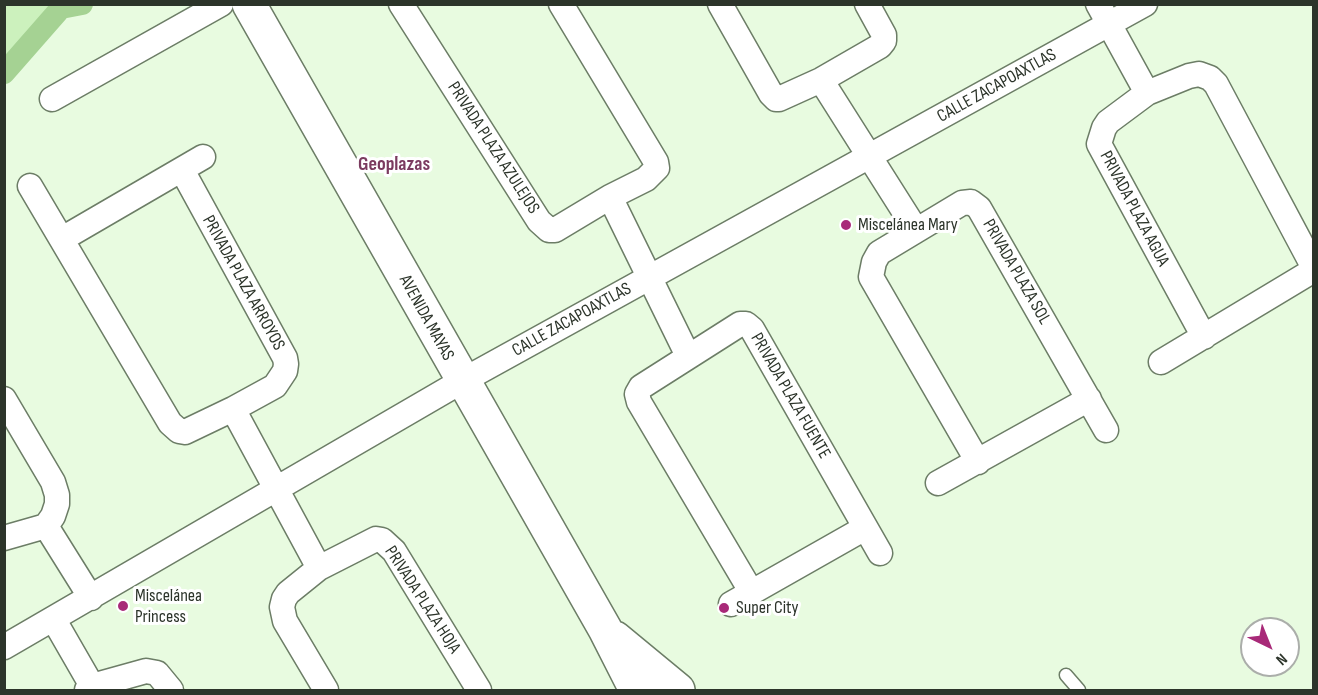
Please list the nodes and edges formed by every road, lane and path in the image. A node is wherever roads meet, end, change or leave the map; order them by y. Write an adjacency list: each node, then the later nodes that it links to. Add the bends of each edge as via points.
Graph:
1 (220, 4): 11 (street)
2 (249, 4): 24 (street, AVENIDA MAYAS)
3 (401, 4): 16 (street, PRIVADA PLAZA AZULEJOS, via 546,228 555,230)
4 (561, 4): 16 (street, PRIVADA PLAZA AZULEJOS, via 657,165 651,176)
5 (720, 4): 9 (street, via 776,99)
6 (867, 4): 9 (street, via 883,30 884,41 875,51)
7 (1145, 4): 8 (street, CALLE ZACAPOAXTLAS)
8 (1103, 15): 10 (street); 12 (street, CALLE ZACAPOAXTLAS)
9 (821, 80): 12 (street)
10 (1147, 93): 19 (street, PRIVADA PLAZA AGUA, via 1199,74 1216,84); 21 (street, PRIVADA PLAZA AGUA, via 1108,122 1099,144)
11 (52, 99)
12 (871, 155): 17 (street); 20 (street, CALLE ZACAPOAXTLAS)
13 (203, 157): 14 (street)
14 (182, 170): 18 (street); 27 (street, PRIVADA PLAZA ARROYOS, via 285,358 285,371 275,386)
15 (30, 186): 18 (street, PRIVADA PLAZA ARROYOS)
16 (610, 197): 20 (street)
17 (916, 230): 26 (street, PRIVADA PLAZA SOL, via 962,203 971,202 979,208); 29 (street, PRIVADA PLAZA SOL, via 879,253 872,281)
18 (62, 239): 27 (street, PRIVADA PLAZA ARROYOS, via 174,428 185,432)
19 (1314, 269): 21 (street, PRIVADA PLAZA AGUA)
20 (650, 277): 22 (street); 24 (street, CALLE ZACAPOAXTLAS)
21 (1204, 337): 23 (street, PRIVADA PLAZA AGUA)
22 (688, 356): 33 (street, PRIVADA PLAZA FUENTE, via 740,324 752,329); 33 (street, PRIVADA PLAZA FUENTE, via 641,387 637,394 741,598)
23 (1161, 362)
24 (462, 381): 31 (street, CALLE ZACAPOAXTLAS); 39 (street, AVENIDA MAYAS)
25 (4, 399): 32 (street, via 53,482 57,504)
26 (1089, 399): 28 (street, PRIVADA PLAZA SOL); 29 (street)
27 (233, 409): 31 (street)
28 (1106, 430)
29 (978, 462): 30 (street)
30 (938, 483)
31 (276, 487): 36 (street); 37 (street, CALLE ZACAPOAXTLAS)
32 (46, 526): 34 (street); 37 (street)
33 (865, 528): 35 (street, PRIVADA PLAZA FUENTE)
34 (4, 538)
35 (880, 554)
36 (319, 568): 44 (street, PRIVADA PLAZA HOJA, via 288,593 282,607 285,621); 45 (street, PRIVADA PLAZA HOJA, via 370,541 382,540 389,545)
37 (91, 598): 38 (street, CALLE ZACAPOAXTLAS)
38 (54, 620): 40 (street, CALLE ZACAPOAXTLAS); 42 (street)
39 (605, 629): 46 (street, AVENIDA MAYAS); 47 (street, AVENIDA MAYAS)
40 (4, 647)
41 (1066, 675): 48 (lane)
42 (90, 688): 43 (street, via 146,671 157,673)
43 (171, 690)
44 (326, 690)
45 (479, 690)
46 (636, 690)
47 (678, 690)
48 (1079, 690)

